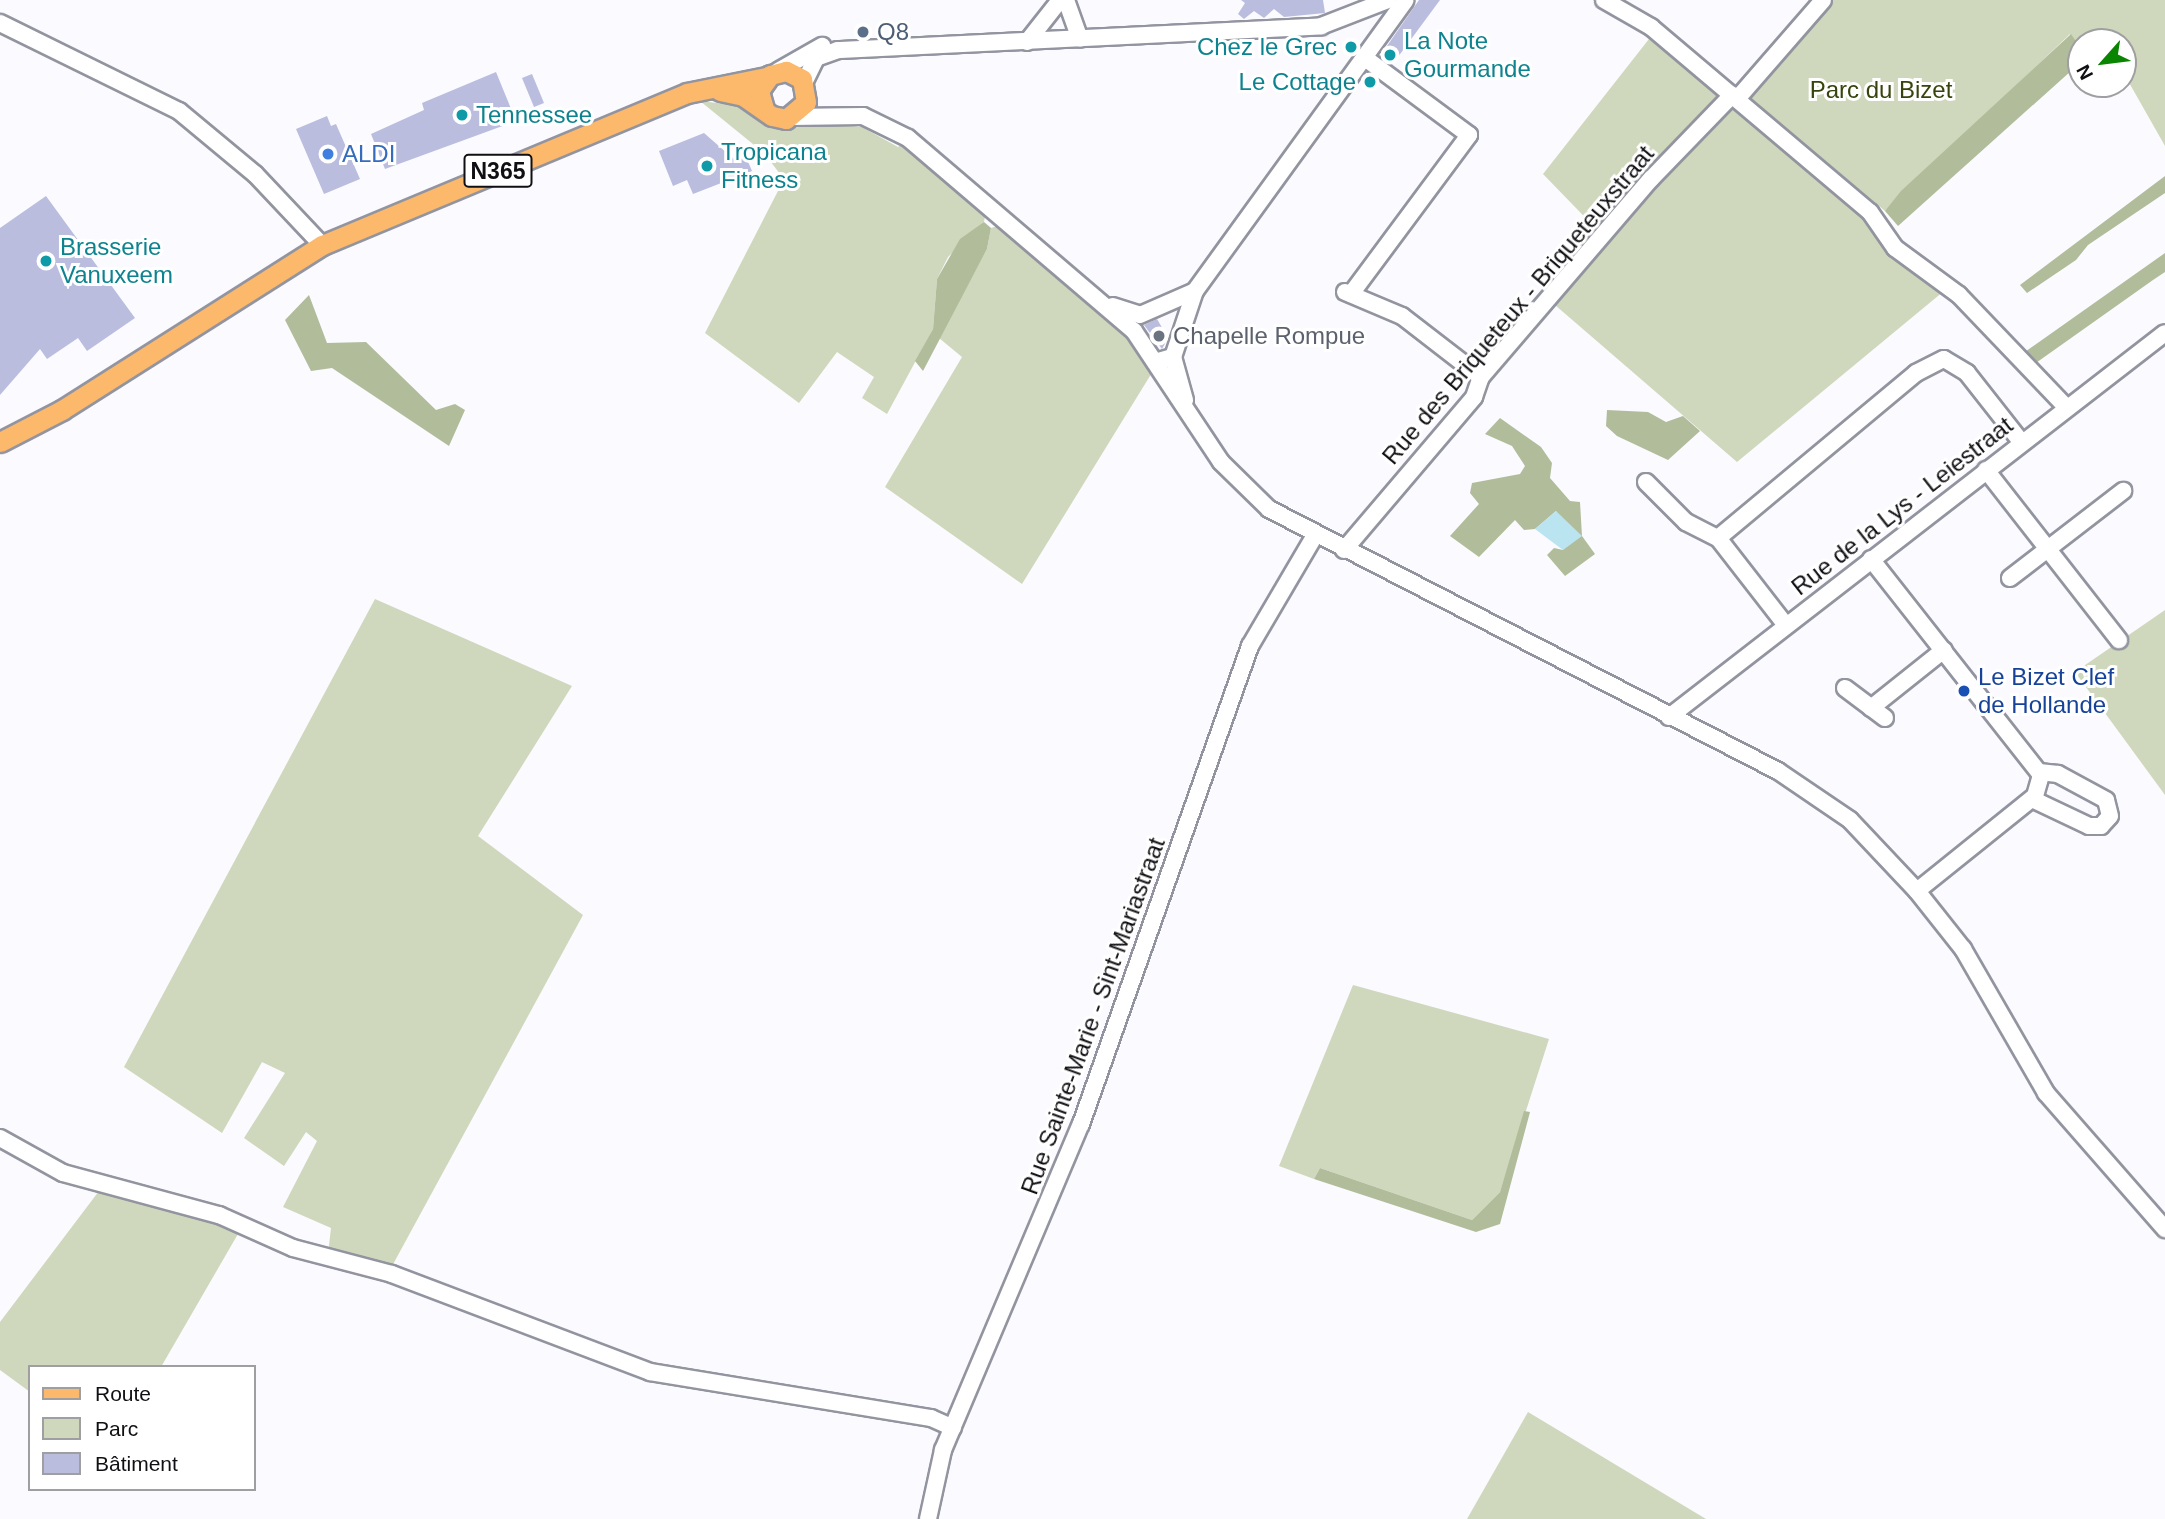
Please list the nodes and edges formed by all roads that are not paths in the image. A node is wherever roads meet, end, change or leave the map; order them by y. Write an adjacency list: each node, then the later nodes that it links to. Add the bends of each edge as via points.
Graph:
1 (1060, 0): 11 (street)
2 (1066, 0): 10 (street)
3 (1388, 0): 7 (street, N365)
4 (1406, 0): 9 (street)
5 (1604, 0): 17 (street, via 1651,27)
6 (1824, 0): 17 (street, Rue des Briqueteux - Briqueteuxstraat)
7 (1361, 14): 9 (street); 10 (street, N365, via 1321,26)
8 (0, 23): 21 (street, via 179,111 256,174)
9 (1377, 37): 13 (street)
10 (1080, 39): 11 (street, N365)
11 (1027, 42): 12 (street, N365)
12 (838, 50): 14 (street, N365, via 814,48); 15 (street, via 816,58)
13 (1364, 58): 22 (street); 29 (street, via 1469,135 1348,293 1402,316)
14 (772, 74): 15 (main road, via 791,72); 16 (main road, N365); 18 (main road, via 759,91)
15 (806, 86): 19 (street, via 819,102); 20 (main road, via 804,106)
16 (701, 88): 18 (main road, via 743,96); 21 (main road, N365)
17 (1735, 97): 29 (street, Rue des Briqueteux - Briqueteuxstraat, via 1651,179); 30 (street, via 1870,212 1909,261 1959,295)
18 (764, 109): 20 (main road, via 776,117)
19 (850, 114): 20 (street); 24 (street, via 900,132 1105,303)
20 (791, 117)
21 (322, 245): 32 (main road, N365, via 62,410)
22 (1195, 291): 23 (street); 25 (street)
23 (1162, 309): 24 (street); 25 (street)
24 (1137, 323): 28 (street)
25 (1180, 326): 27 (street)
26 (2165, 333): 30 (street, Rue de la Lys - Leiestraat)
27 (1173, 357): 28 (street); 31 (street)
28 (1155, 362): 31 (street)
29 (1481, 377): 40 (street, Rue des Briqueteux - Briqueteuxstraat, via 1474,397)
30 (2067, 408): 33 (street, Rue de la Lys - Leiestraat)
31 (1187, 409): 37 (street, via 1241,486)
32 (0, 442)
33 (2022, 443): 34 (street, Rue de la Lys - Leiestraat); 38 (street, via 1967,373 1955,362 1933,361)
34 (1986, 470): 39 (street); 41 (street, Rue de la Lys - Leiestraat)
35 (1646, 482): 38 (street, via 1686,522)
36 (2123, 491): 39 (street)
37 (1315, 535): 40 (street); 53 (street, Rue Sainte-Marie - Sint-Mariastraat, via 1250,646 1081,1124)
38 (1718, 538): 43 (street)
39 (2047, 549): 42 (street); 44 (street)
40 (1344, 550): 47 (street)
41 (1871, 558): 43 (street, Rue de la Lys - Leiestraat); 45 (street)
42 (2010, 578)
43 (1785, 624): 47 (street, Rue de la Lys - Leiestraat)
44 (2119, 640)
45 (1944, 650): 46 (street, via 1878,713); 48 (street)
46 (1845, 688)
47 (1669, 717): 50 (street, via 1809,790 1850,820)
48 (2039, 772): 49 (street, via 2041,783); 49 (street, via 2058,774 2101,796 2110,816 2101,826 2089,826)
49 (2032, 799): 50 (street)
50 (1917, 891): 52 (street, via 1962,949 2039,1084)
51 (0, 1138): 53 (street, via 63,1174 219,1215 293,1248 392,1274 638,1368 931,1418)
52 (2165, 1228)
53 (953, 1429): 54 (street, Rue Sainte-Marie - Sint-Mariastraat)
54 (928, 1519)

